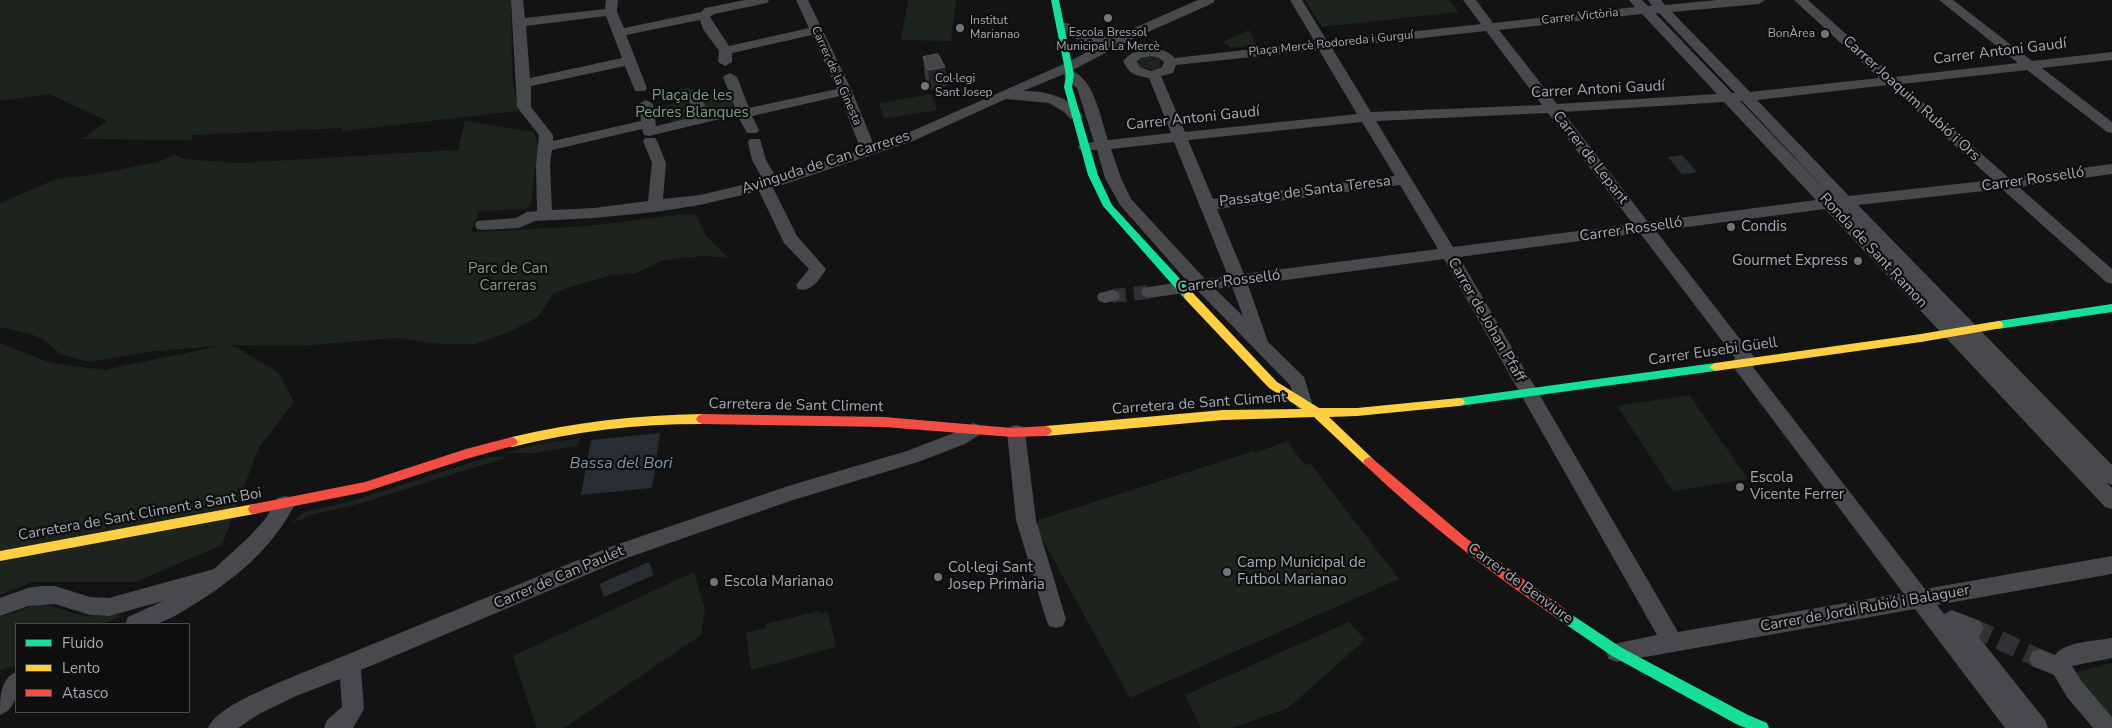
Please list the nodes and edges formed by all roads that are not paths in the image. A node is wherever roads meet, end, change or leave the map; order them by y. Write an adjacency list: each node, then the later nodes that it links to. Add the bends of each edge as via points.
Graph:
1 (517, 0): 16 (street)
2 (626, 0): 13 (street)
3 (764, 0): 20 (street)
4 (802, 0): 19 (street, Carrer de la Ginesta)
5 (1055, 0): 17 (street, Carrer de Benviure)
6 (1208, 0): 21 (street, Avinguda de Can Carreres)
7 (1296, 0): 22 (street, Carrer de Johan Pfaff)
8 (1469, 0): 18 (street, Carrer de Lepant)
9 (1635, 0): 14 (street, Ronda de Sant Ramon)
10 (1759, 0): 14 (street, Carrer Victòria)
11 (1800, 0): 33 (street, Carrer Joaquim Rubió i Ors)
12 (1945, 0): 28 (street)
13 (611, 5): 16 (street); 20 (street)
14 (1654, 6): 18 (street, Carrer Victòria); 40 (street, Ronda de Sant Ramon); 41 (street, Ronda de Sant Ramon)
15 (706, 20): 19 (street, via 726,57)
16 (519, 24): 34 (street)
17 (1062, 26): 21 (street, Avinguda de Can Carreres, via 1086,38); 23 (street, Carrer de Benviure)
18 (1490, 26): 22 (street, Plaça Mercè Rodoreda i Gurguí); 43 (street, Carrer de Lepant)
19 (816, 30): 37 (street, Carrer de la Ginesta)
20 (619, 34): 26 (street)
21 (1123, 38): 24 (street, Avinguda de Can Carreres)
22 (1322, 44): 27 (street, Plaça Mercè Rodoreda i Gurguí); 46 (street, Carrer de Johan Pfaff)
23 (1065, 46): 29 (street, Carrer de Benviure); 32 (street, Avinguda de Can Carreres)
24 (1100, 50): 29 (street, Avinguda de Can Carreres); 35 (street, Avinguda de Can Carreres, via 1084,75)
25 (2112, 56): 28 (street, Carrer Antoni Gaudí)
26 (629, 61): 34 (street); 36 (street)
27 (1171, 62): 30 (street, via 1168,70); 30 (street, via 1166,56 1154,52 1142,52 1132,57 1130,61 1134,70)
28 (2029, 65): 33 (street, Carrer Antoni Gaudí); 48 (street)
29 (1070, 71): 32 (street, Avinguda de Can Carreres); 35 (street); 45 (street, Carrer de Benviure, via 1068,87)
30 (1154, 75): 50 (street)
31 (730, 77): 44 (street)
32 (1041, 78): 39 (street, Avinguda de Can Carreres)
33 (1893, 82): 40 (street, Carrer Antoni Gaudí); 58 (street, Carrer Joaquim Rubió i Ors)
34 (523, 84): 52 (street, via 524,107 546,135)
35 (1083, 86): 51 (street, Carrer de Benviure)
36 (640, 88)
37 (845, 91): 44 (street); 54 (street, Carrer de la Ginesta)
38 (694, 96): 47 (street)
39 (1002, 96): 45 (street, via 1046,97 1066,105); 54 (street, Avinguda de Can Carreres)
40 (1746, 97): 41 (street, Carrer Antoni Gaudí); 59 (street, Ronda de Sant Ramon)
41 (1729, 99): 43 (street, Carrer Antoni Gaudí); 61 (street, Ronda de Sant Ramon)
42 (646, 104): 49 (street)
43 (1552, 109): 46 (street, Carrer Antoni Gaudí); 65 (street, Carrer de Lepant)
44 (742, 112): 47 (street); 57 (street)
45 (1076, 116): 53 (street, Carrer de Benviure)
46 (1365, 116): 50 (street, Carrer Antoni Gaudí); 56 (street, Carrer de Johan Pfaff)
47 (704, 119): 49 (street)
48 (2112, 129)
49 (649, 132): 52 (street); 62 (street, via 658,164)
50 (1180, 137): 51 (street, Carrer Antoni Gaudí); 60 (street)
51 (1102, 145): 53 (street, Carrer Antoni Gaudí); 69 (street, Carrer de Benviure, via 1125,201)
52 (546, 147): 63 (street, via 543,165)
53 (1085, 147): 71 (street, Carrer de Benviure, via 1108,206)
54 (869, 152): 57 (street, Avinguda de Can Carreres)
55 (2112, 169): 58 (street, Carrer Rosselló)
56 (1403, 180): 60 (street, Passatge de Santa Teresa); 66 (street, Carrer de Johan Pfaff)
57 (768, 184): 62 (street, Avinguda de Can Carreres); 70 (street, via 790,239 818,269)
58 (2006, 184): 59 (street, Carrer Rosselló); 67 (street, Carrer Joaquim Rubió i Ors)
59 (1846, 203): 61 (street, Carrer Rosselló); 74 (street, Ronda de Sant Ramon)
60 (1207, 204): 68 (street)
61 (1830, 204): 65 (street, Carrer Rosselló); 75 (street, Ronda de Sant Ramon)
62 (655, 207): 63 (street, Avinguda de Can Carreres)
63 (545, 216): 64 (street, Avinguda de Can Carreres, via 532,216 519,223)
64 (483, 225)
65 (1644, 228): 66 (street, Carrer Rosselló); 77 (street, Carrer de Lepant)
66 (1448, 254): 68 (street, Carrer Rosselló); 78 (street, Carrer de Johan Pfaff)
67 (2112, 278)
68 (1238, 280): 69 (street, Carrer Rosselló); 76 (street)
69 (1201, 284): 71 (street, Carrer Rosselló); 76 (street, Carrer de Benviure)
70 (804, 285)
71 (1181, 287): 72 (street, Carrer Rosselló); 79 (street, Carrer de Benviure, via 1273,385)
72 (1150, 292)
73 (2112, 308): 74 (street, Carrer Eusebi Güell)
74 (1968, 329): 75 (street, Carrer Eusebi Güell); 84 (street, Ronda de Sant Ramon)
75 (1950, 332): 77 (street, Carrer Eusebi Güell); 85 (street, Ronda de Sant Ramon)
76 (1262, 347): 79 (street, Carrer de Benviure, via 1298,382)
77 (1744, 363): 78 (street, Carrer Eusebi Güell); 91 (street, Carrer de Lepant)
78 (1527, 392): 79 (street, Carrer Eusebi Güell, via 1357,412); 96 (street, Carrer de Johan Pfaff)
79 (1310, 407): 82 (street, Carretera de Sant Climent, via 1073,430); 98 (street, Carrer de Benviure, via 1405,496 1504,576)
80 (924, 424): 81 (street, Carretera de Sant Climent); 83 (street, via 924,443); 86 (street, Carretera de Sant Climent, via 689,419 618,423 515,441 365,487)
81 (973, 430): 82 (street, Carretera de Sant Climent); 83 (street, Carrer de Can Paulet)
82 (1016, 432): 93 (street, via 1026,520)
83 (911, 457): 100 (street, Carrer de Can Paulet, via 788,494 627,549)
84 (2112, 477)
85 (2112, 501)
86 (285, 504): 87 (street, Carretera de Sant Climent a Sant Boi); 89 (street, via 266,534 237,563)
87 (0, 556)
88 (2112, 565): 91 (street, Carrer de Jordi Rubió i Balaguer)
89 (216, 577): 90 (street); 94 (street, via 176,605)
90 (144, 598): 92 (street, via 108,607 42,595); 94 (street)
91 (1921, 600): 96 (street, Carrer de Jordi Rubió i Balaguer); 107 (street, Carrer de Lepant)
92 (0, 607)
93 (1056, 619)
94 (137, 623)
95 (1973, 628): 108 (street, via 1952,619)
96 (1672, 642): 98 (street, Carrer de Jordi Rubió i Balaguer)
97 (2112, 648): 101 (street, via 2065,658)
98 (1617, 652): 106 (street, Carrer de Benviure)
99 (2040, 659): 101 (street)
100 (350, 665): 104 (street, Carrer de Can Paulet, via 288,689 251,707); 105 (street, via 353,709 348,719)
101 (2062, 668): 109 (street)
102 (15, 683): 103 (street)
103 (0, 705)
104 (219, 728)
105 (335, 728)
106 (1762, 728)
107 (2019, 728)
108 (2038, 728)
109 (2107, 728)

